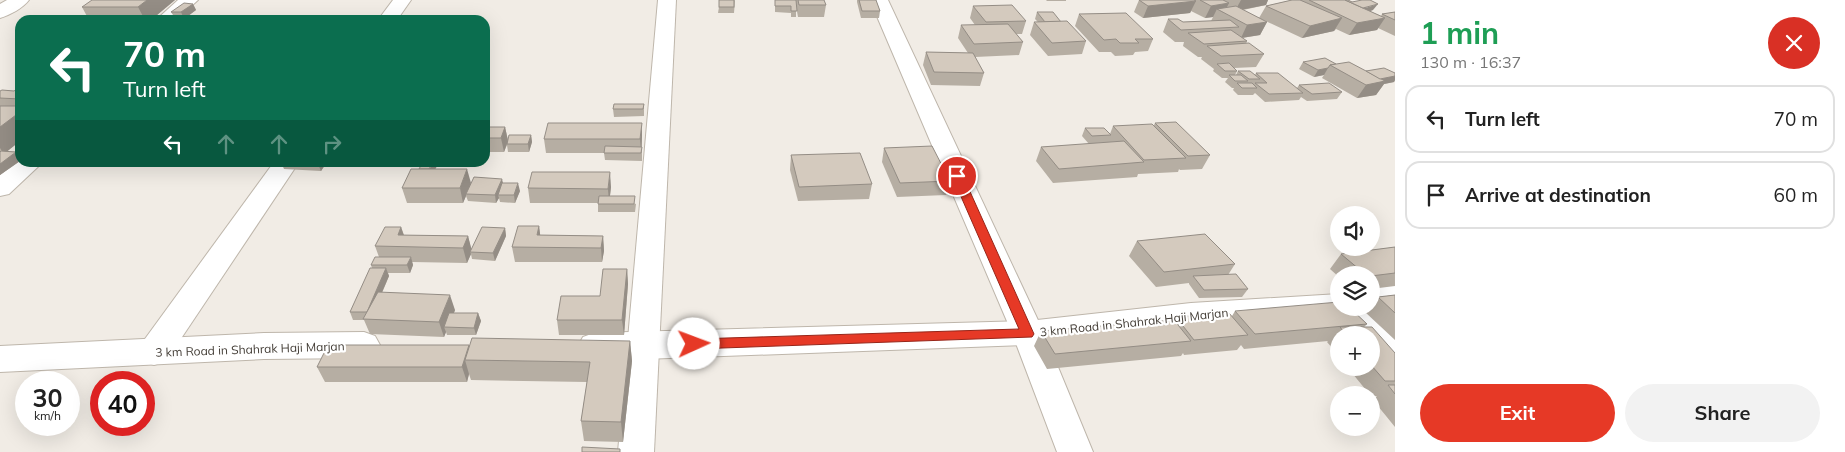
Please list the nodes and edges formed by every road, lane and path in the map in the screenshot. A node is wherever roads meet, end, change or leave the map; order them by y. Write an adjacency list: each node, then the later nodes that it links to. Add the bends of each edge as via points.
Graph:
1 (20, 0): 6 (street)
2 (189, 0): 7 (street)
3 (402, 0): 8 (street)
4 (667, 0): 19 (street)
5 (879, 0): 16 (street)
6 (0, 12)
7 (171, 15)
8 (391, 15)
9 (26, 167): 11 (street)
10 (284, 167): 21 (street)
11 (0, 188)
12 (1395, 294): 13 (street)
13 (1380, 298)
14 (1330, 306): 16 (street, 3 km Road in Shahrak Haji Marjan, via 1191,315)
15 (1362, 316): 20 (street)
16 (1028, 334): 19 (street, 3 km Road in Shahrak Haji Marjan); 24 (street)
17 (397, 345): 21 (street, 3 km Road in Shahrak Haji Marjan, via 264,346)
18 (568, 345): 19 (street, 3 km Road in Shahrak Haji Marjan)
19 (643, 346): 23 (street)
20 (1395, 351)
21 (154, 352): 22 (street, 3 km Road in Shahrak Haji Marjan)
22 (0, 359)
23 (636, 452)
24 (1075, 452)

